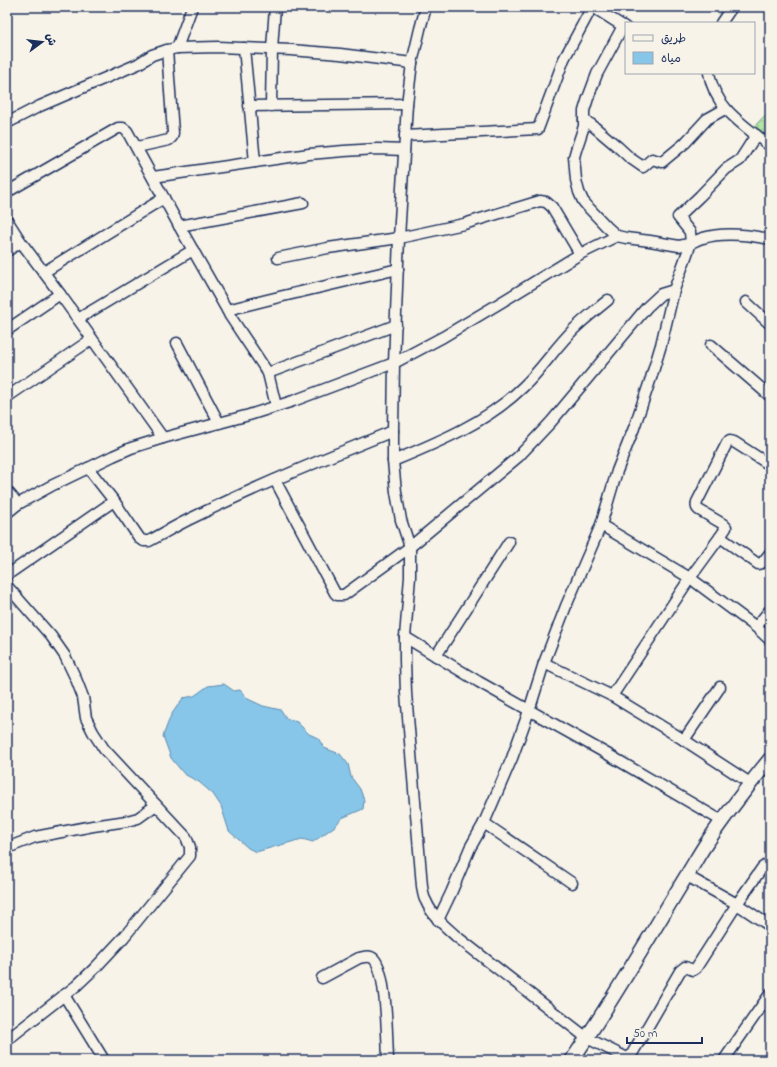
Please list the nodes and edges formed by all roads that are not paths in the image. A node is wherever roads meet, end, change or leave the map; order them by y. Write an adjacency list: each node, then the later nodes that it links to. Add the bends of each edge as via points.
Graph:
1 (192, 7): 8 (street)
2 (275, 7): 10 (street)
3 (426, 7): 12 (street)
4 (593, 7): 7 (street); 21 (street, via 564,59 538,129)
5 (731, 7): 6 (street)
6 (721, 22)
7 (625, 27): 18 (street, via 597,74 584,111)
8 (177, 48): 9 (street); 11 (street)
9 (244, 48): 10 (street); 15 (street)
10 (272, 49): 12 (street); 16 (street)
11 (167, 50): 19 (street); 23 (street, via 172,137)
12 (412, 63): 14 (street)
13 (709, 74): 17 (street, via 710,82)
14 (407, 104): 16 (street); 21 (street)
15 (249, 106): 16 (street); 25 (street)
16 (271, 106)
17 (725, 109): 18 (street, via 707,119 685,144 662,162 652,160 643,167); 20 (street)
18 (584, 120): 32 (street, via 574,157 576,180 583,201)
19 (7, 123)
20 (756, 135): 22 (street); 37 (street, via 740,160 726,169 678,217 690,232)
21 (405, 136): 24 (street)
22 (770, 146)
23 (137, 148): 26 (street); 27 (street, via 127,130 118,128)
24 (404, 150): 25 (street, via 344,150); 33 (street)
25 (255, 162): 26 (street)
26 (152, 177): 28 (street)
27 (7, 192)
28 (164, 198): 31 (street); 43 (street)
29 (303, 203): 31 (street)
30 (7, 220): 36 (street)
31 (179, 226): 38 (street)
32 (617, 236): 37 (street, via 679,246); 40 (street)
33 (399, 238): 40 (street, via 464,224 540,201 552,207); 41 (street); 42 (street)
34 (770, 239): 37 (street, via 758,236 714,235)
35 (7, 240): 36 (lane)
36 (21, 242): 39 (street); 43 (street)
37 (691, 243): 44 (street)
38 (192, 250): 48 (street); 49 (street)
39 (7, 251)
40 (580, 254): 56 (street, via 443,337)
41 (278, 258)
42 (398, 269): 48 (street); 51 (street)
43 (44, 272): 45 (street)
44 (674, 290): 72 (street, via 651,378 617,471); 75 (street, via 661,294 647,307 551,422 518,457)
45 (60, 294): 49 (street); 52 (street)
46 (608, 300): 64 (street, via 573,330 527,383 498,408 428,447)
47 (746, 302): 50 (street)
48 (227, 310): 57 (street)
49 (78, 319): 53 (street)
50 (770, 324)
51 (396, 325): 56 (street); 57 (street)
52 (7, 330)
53 (92, 339): 59 (street); 63 (street)
54 (177, 343): 61 (street)
55 (711, 345): 58 (street)
56 (394, 363): 60 (street); 62 (street)
57 (268, 372): 60 (street)
58 (770, 396)
59 (7, 397)
60 (276, 406): 61 (street)
61 (219, 423): 63 (street)
62 (393, 431): 64 (street); 67 (street)
63 (162, 438): 66 (street, via 131,448)
64 (393, 461): 75 (street, via 396,492)
65 (770, 465): 73 (street, via 734,442 727,443 696,504 699,510 725,526)
66 (88, 468): 69 (street); 70 (street)
67 (275, 480): 69 (street, via 144,542); 75 (street, via 337,595 344,595)
68 (7, 491): 70 (street)
69 (114, 501): 77 (street)
70 (18, 504): 71 (street)
71 (7, 513)
72 (601, 525): 78 (street); 85 (street)
73 (720, 537): 76 (street, via 758,564); 78 (street)
74 (509, 542): 84 (street)
75 (410, 546): 82 (street)
76 (770, 553)
77 (7, 575)
78 (690, 578): 81 (street); 87 (street)
79 (7, 586): 92 (street, via 65,656 78,685 86,718 104,749)
80 (770, 610): 81 (street)
81 (756, 627): 83 (street)
82 (405, 636): 84 (street); 100 (street, via 406,693 422,886 425,900)
83 (770, 640)
84 (436, 656): 88 (street)
85 (544, 663): 87 (street); 88 (street)
86 (720, 687): 89 (street)
87 (612, 696): 89 (street)
88 (529, 711): 93 (street); 94 (street)
89 (684, 740): 91 (street)
90 (770, 759): 91 (street)
91 (750, 783): 93 (street)
92 (156, 805): 95 (street, via 138,818 35,837); 104 (street, via 186,837 190,856 124,937)
93 (722, 821): 97 (street)
94 (484, 823): 98 (street); 100 (street)
95 (7, 848)
96 (770, 864): 99 (street, via 762,868)
97 (687, 876): 99 (street); 105 (street)
98 (572, 883)
99 (737, 904): 101 (street); 107 (street, via 696,968 693,970 684,967 680,971)
100 (438, 920): 105 (street)
101 (770, 926)
102 (322, 978): 109 (street, via 359,958 366,956 375,960 384,992)
103 (770, 994): 111 (street)
104 (64, 995): 106 (street); 108 (street)
105 (587, 1038): 107 (street); 110 (street)
106 (7, 1040)
107 (630, 1059)
108 (104, 1060)
109 (388, 1060)
110 (572, 1060)
111 (724, 1060)

